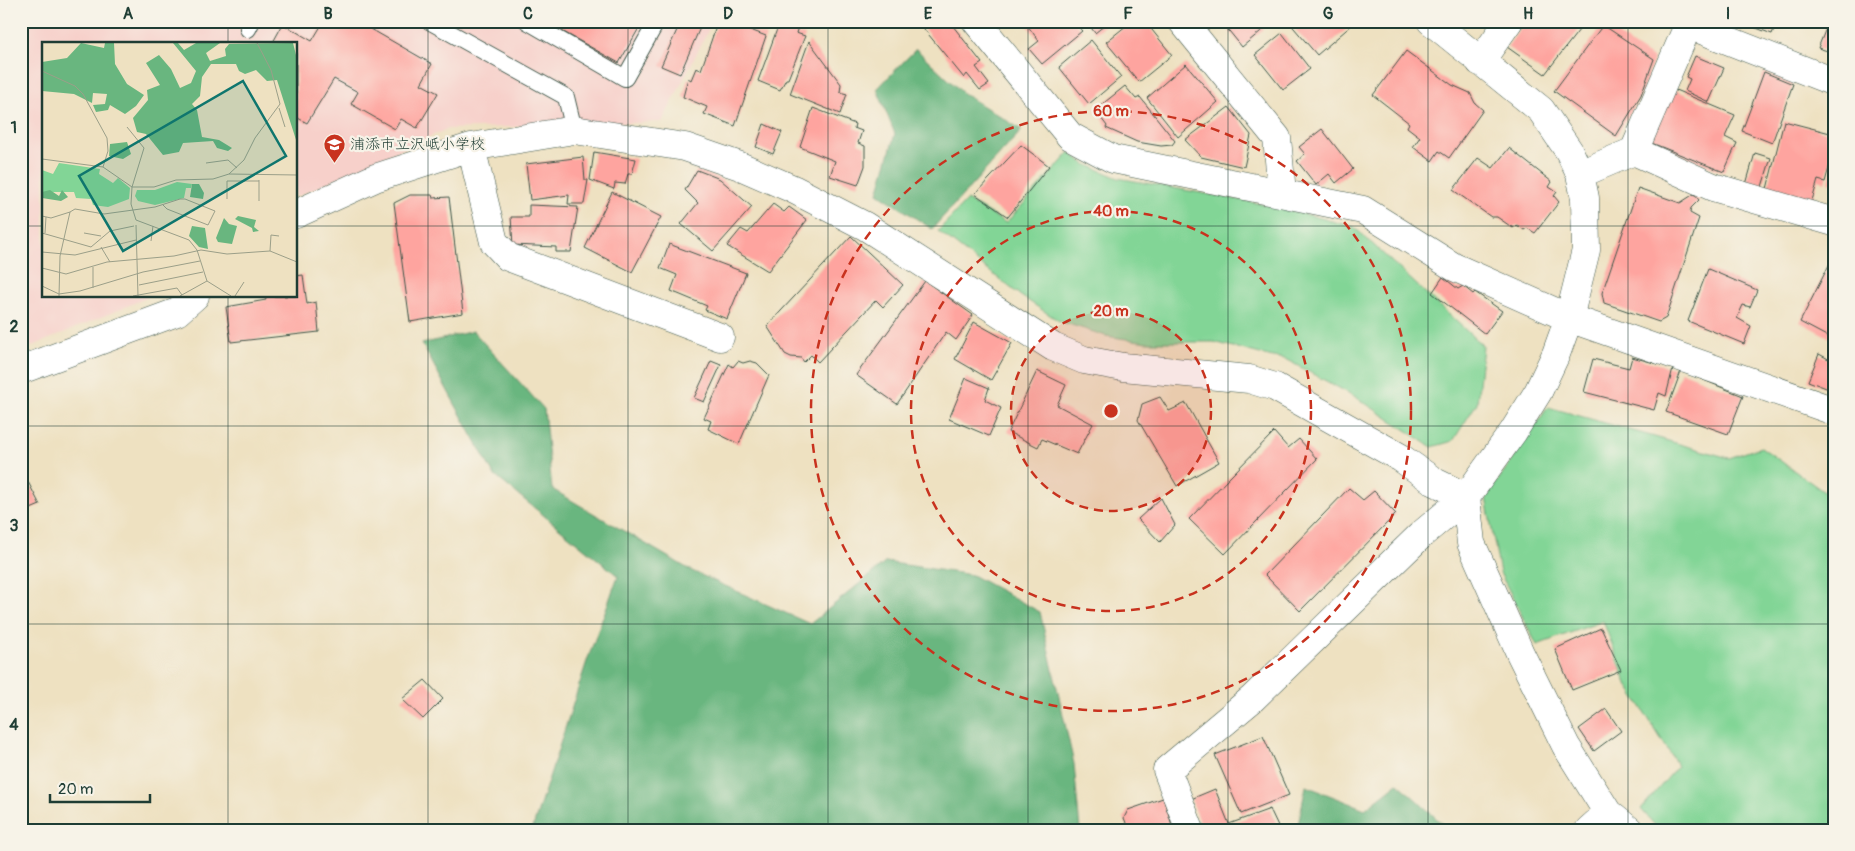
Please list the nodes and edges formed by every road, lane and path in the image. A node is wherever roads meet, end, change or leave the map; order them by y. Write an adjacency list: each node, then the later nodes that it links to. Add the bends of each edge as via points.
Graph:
1 (429, 21): 11 (lane, via 566,97)
2 (527, 21): 3 (lane, via 626,78)
3 (657, 21)
4 (976, 21): 15 (street, via 1070,136 1113,159)
5 (1182, 21): 15 (street, via 1277,138)
6 (1430, 21): 9 (street)
7 (1508, 21): 9 (street)
8 (1690, 23): 10 (street); 13 (street)
9 (1480, 62): 14 (street, via 1541,110 1569,151)
10 (1834, 82)
11 (574, 130): 12 (street); 23 (street, via 685,147 740,166 865,226 1053,347 1084,360 1248,379 1275,387)
12 (471, 147): 16 (street, via 375,178); 20 (street, via 494,242 508,257)
13 (1634, 151): 14 (street); 17 (street, via 1714,187)
14 (1580, 174): 19 (street, via 1585,198 1586,250)
15 (1282, 194): 19 (street, via 1362,210 1454,267)
16 (298, 213)
17 (1834, 222)
18 (193, 298): 21 (street, via 177,312)
19 (1569, 318): 22 (street); 23 (street, via 1538,392)
20 (720, 337)
21 (21, 370)
22 (1834, 411)
23 (1466, 497): 24 (street, via 1471,543); 25 (street, via 1422,534 1252,699 1167,770)
24 (1598, 821): 26 (street)
25 (1190, 830)
26 (1628, 830)

